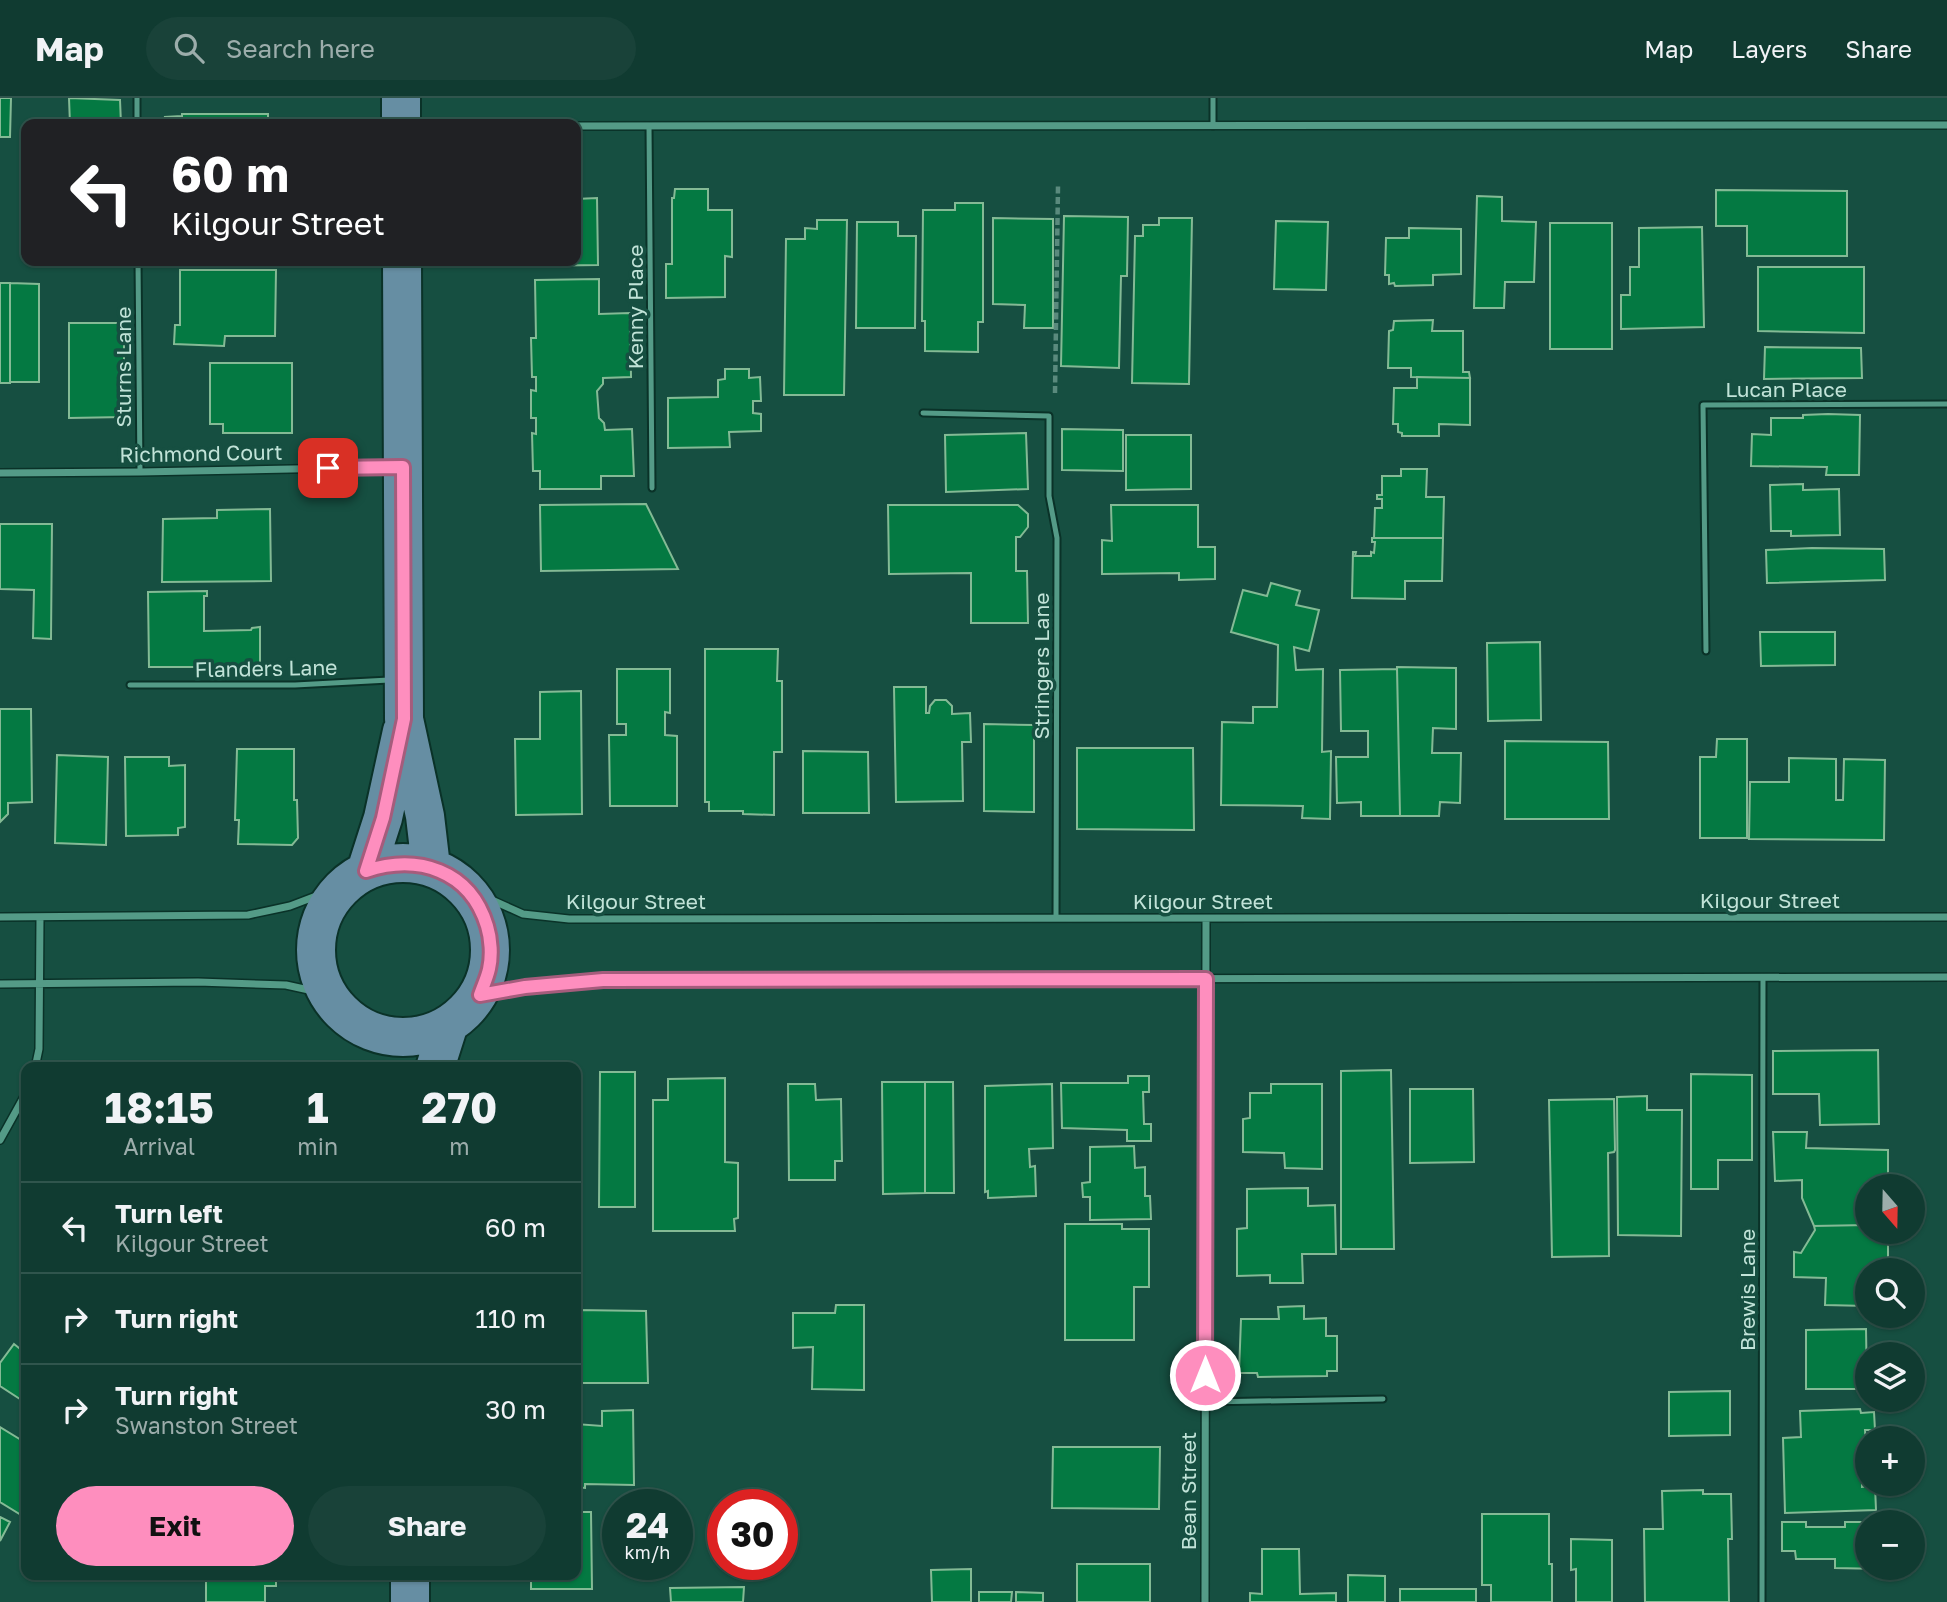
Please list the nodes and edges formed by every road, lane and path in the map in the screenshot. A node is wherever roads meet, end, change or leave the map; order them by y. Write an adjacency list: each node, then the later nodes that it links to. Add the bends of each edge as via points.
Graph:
1 (137, 98): 4 (lane)
2 (401, 98): 5 (street)
3 (1213, 98): 9 (lane)
4 (137, 119)
5 (401, 119)
6 (1947, 125): 9 (street)
7 (581, 126): 8 (street)
8 (649, 126): 9 (street); 19 (lane, Kenny Place)
9 (1213, 126)
10 (1058, 186): 15 (path, via 1055,408)
11 (138, 266): 18 (lane, Sturns Lane)
12 (402, 266): 16 (street)
13 (1947, 404): 20 (lane, Lucan Place, via 1703,405)
14 (923, 413): 15 (lane)
15 (1049, 416): 30 (lane, Stringers Lane, via 1049,496 1057,538)
16 (403, 467): 18 (street, Richmond Court); 21 (street)
17 (0, 472): 18 (street, Richmond Court)
18 (140, 472)
19 (652, 488)
20 (1706, 651)
21 (403, 679): 22 (lane, Flanders Lane, via 295,685); 23 (street)
22 (130, 685)
23 (404, 719): 24 (street); 25 (street, via 383,818)
24 (431, 867): 25 (street, via 387,864); 26 (street)
25 (355, 878): 28 (street, via 290,906 248,915); 37 (street, via 326,908 316,936 317,967)
26 (465, 888): 30 (street, Kilgour Street, via 523,914 569,919); 38 (street, via 482,911 491,939 490,968)
27 (0, 917): 28 (street)
28 (40, 917): 35 (street)
29 (1947, 917): 31 (street, Kilgour Street)
30 (1056, 918): 31 (street, Kilgour Street)
31 (1206, 919): 34 (street, Bean Street)
32 (1947, 977): 33 (street)
33 (1763, 978): 34 (street); 51 (lane, Brewis Lane)
34 (1206, 979): 38 (street, via 603,980); 47 (street, Bean Street)
35 (39, 983): 36 (street); 37 (street, via 286,985); 41 (street)
36 (0, 984)
37 (327, 994): 39 (street)
38 (480, 995): 40 (street)
39 (358, 1026): 40 (street, via 402,1038); 42 (street)
40 (448, 1027): 43 (street)
41 (36, 1062)
42 (372, 1062)
43 (437, 1062)
44 (21, 1102): 45 (street)
45 (0, 1140)
46 (1383, 1399): 47 (lane)
47 (1205, 1402): 50 (street, Bean Street)
48 (410, 1580): 49 (street)
49 (410, 1602)
50 (1205, 1602)
51 (1762, 1602)

